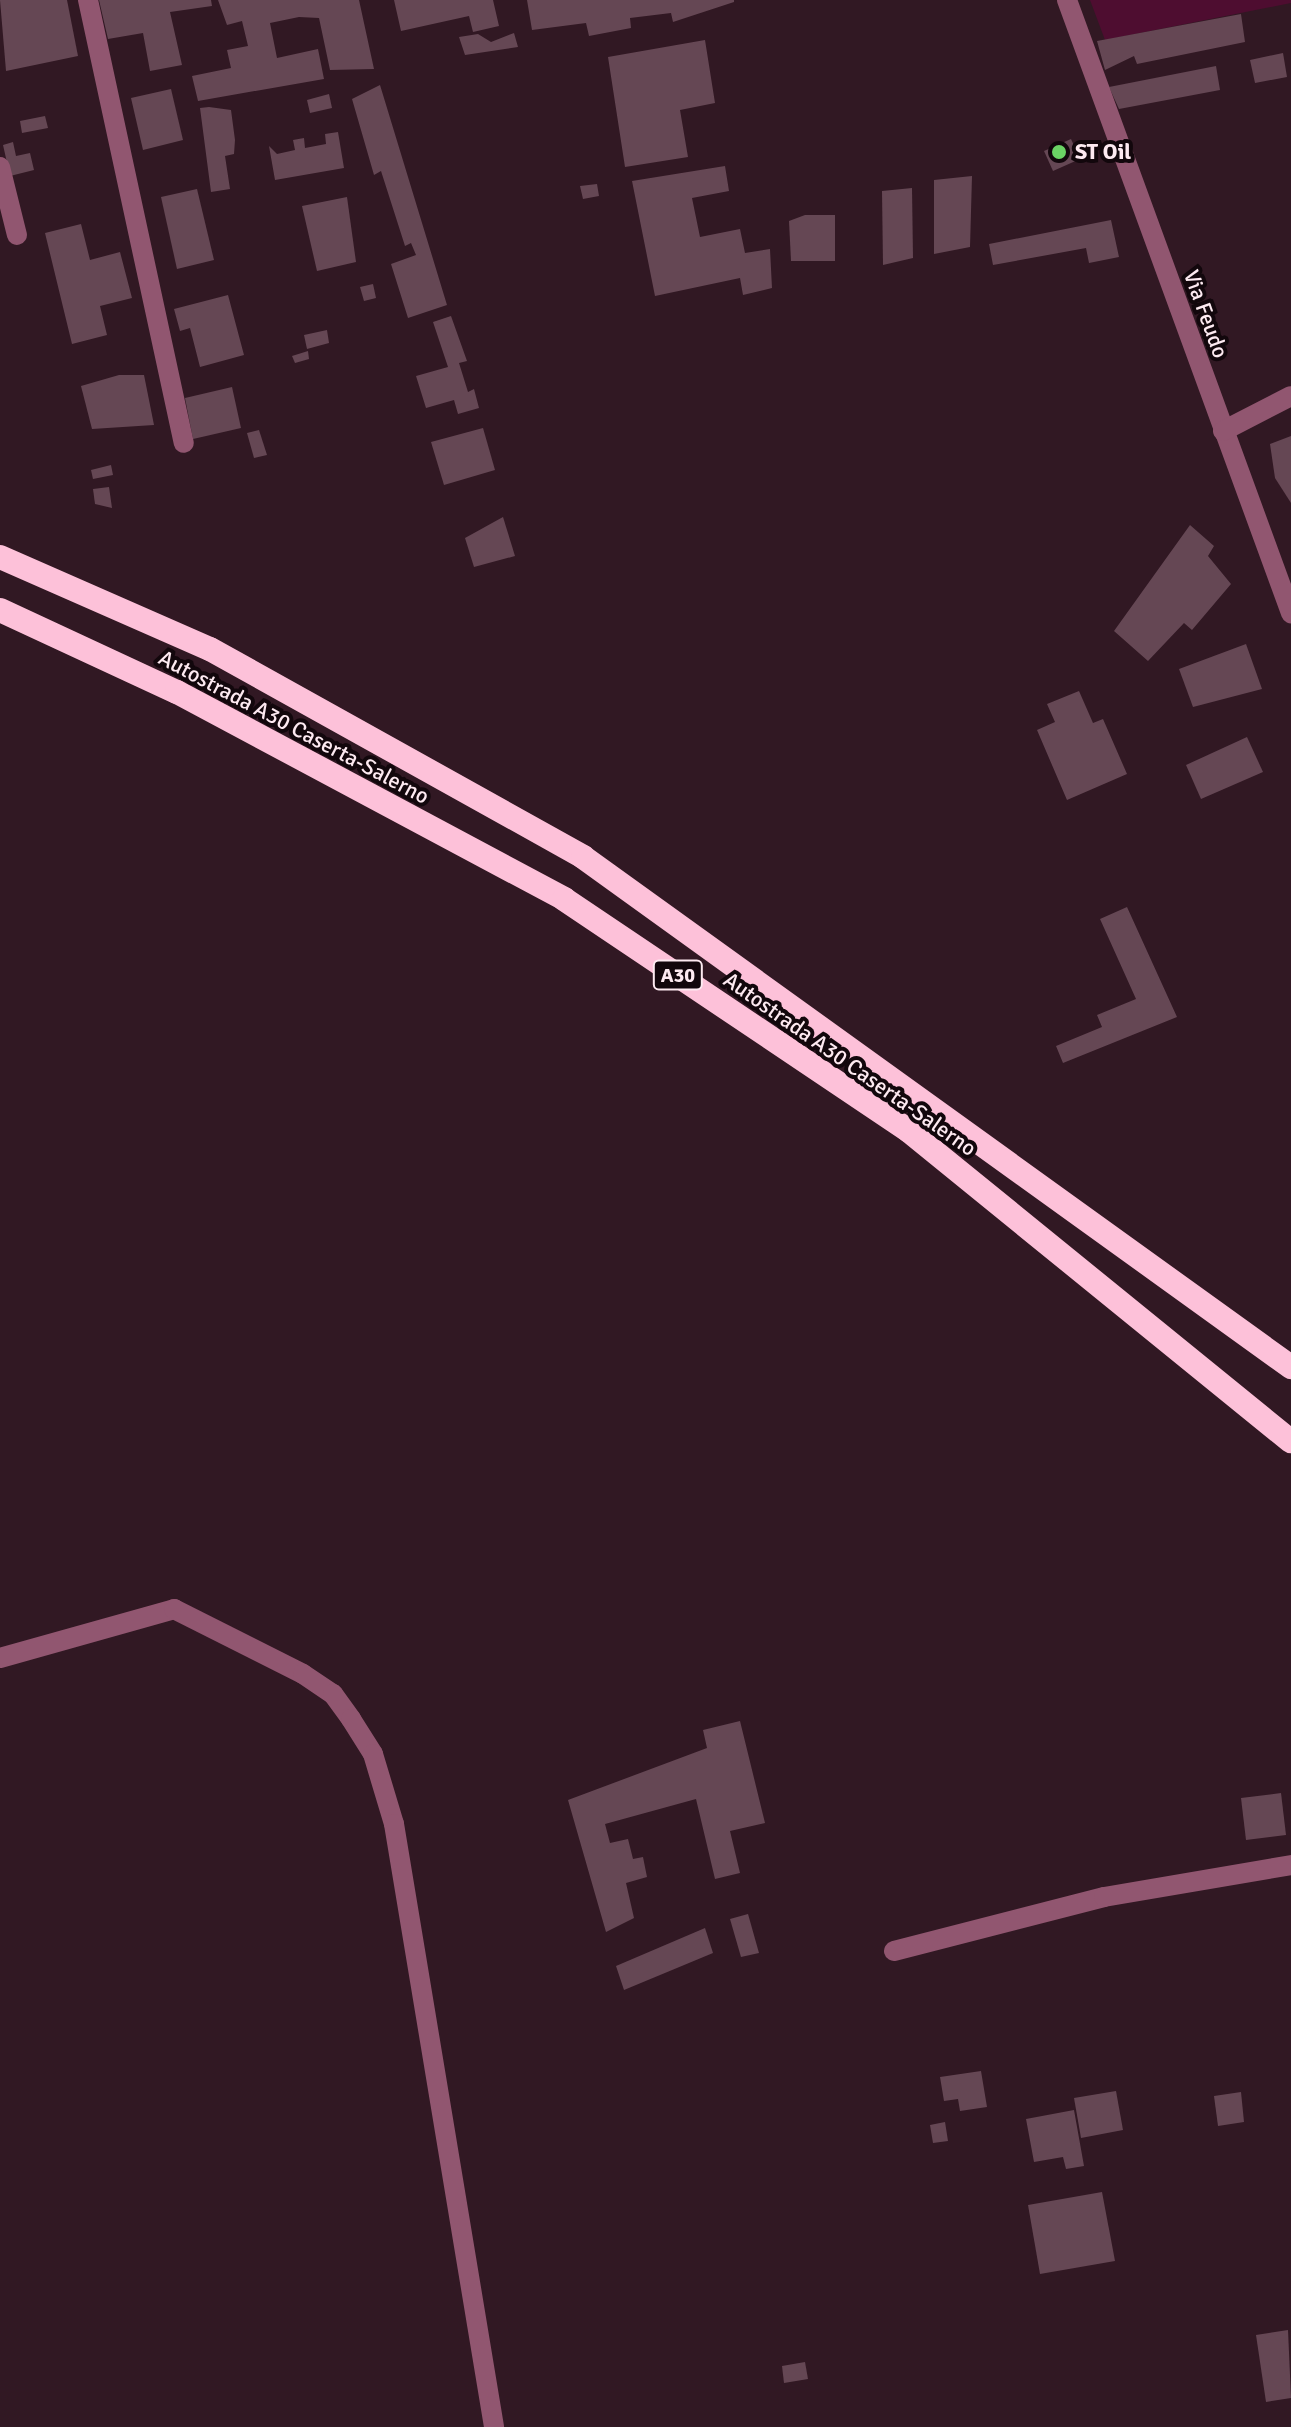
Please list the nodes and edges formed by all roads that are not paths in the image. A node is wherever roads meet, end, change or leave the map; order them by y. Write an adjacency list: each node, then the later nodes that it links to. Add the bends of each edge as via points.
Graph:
1 (88, 0): 9 (street)
2 (1052, 0): 4 (street, Via Feudo)
3 (1067, 0): 4 (street, Via Feudo)
4 (1074, 32): 8 (street, Via Feudo)
5 (0, 167): 6 (street)
6 (17, 235)
7 (1291, 396): 8 (street)
8 (1223, 431): 12 (street, Via Feudo)
9 (184, 443)
10 (0, 557): 13 (highway, Autostrada A30 Caserta-Salerno / A30, via 210,649 583,857)
11 (0, 610): 14 (highway, Autostrada A30 Caserta-Salerno / A30, via 177,692 564,899 909,1131)
12 (1291, 613)
13 (1291, 1367)
14 (1291, 1441)
15 (0, 1658): 18 (street, via 174,1609 303,1674 333,1694 351,1719 373,1754 394,1824)
16 (1291, 1865): 17 (street, via 1104,1897)
17 (894, 1951)
18 (494, 2427)

